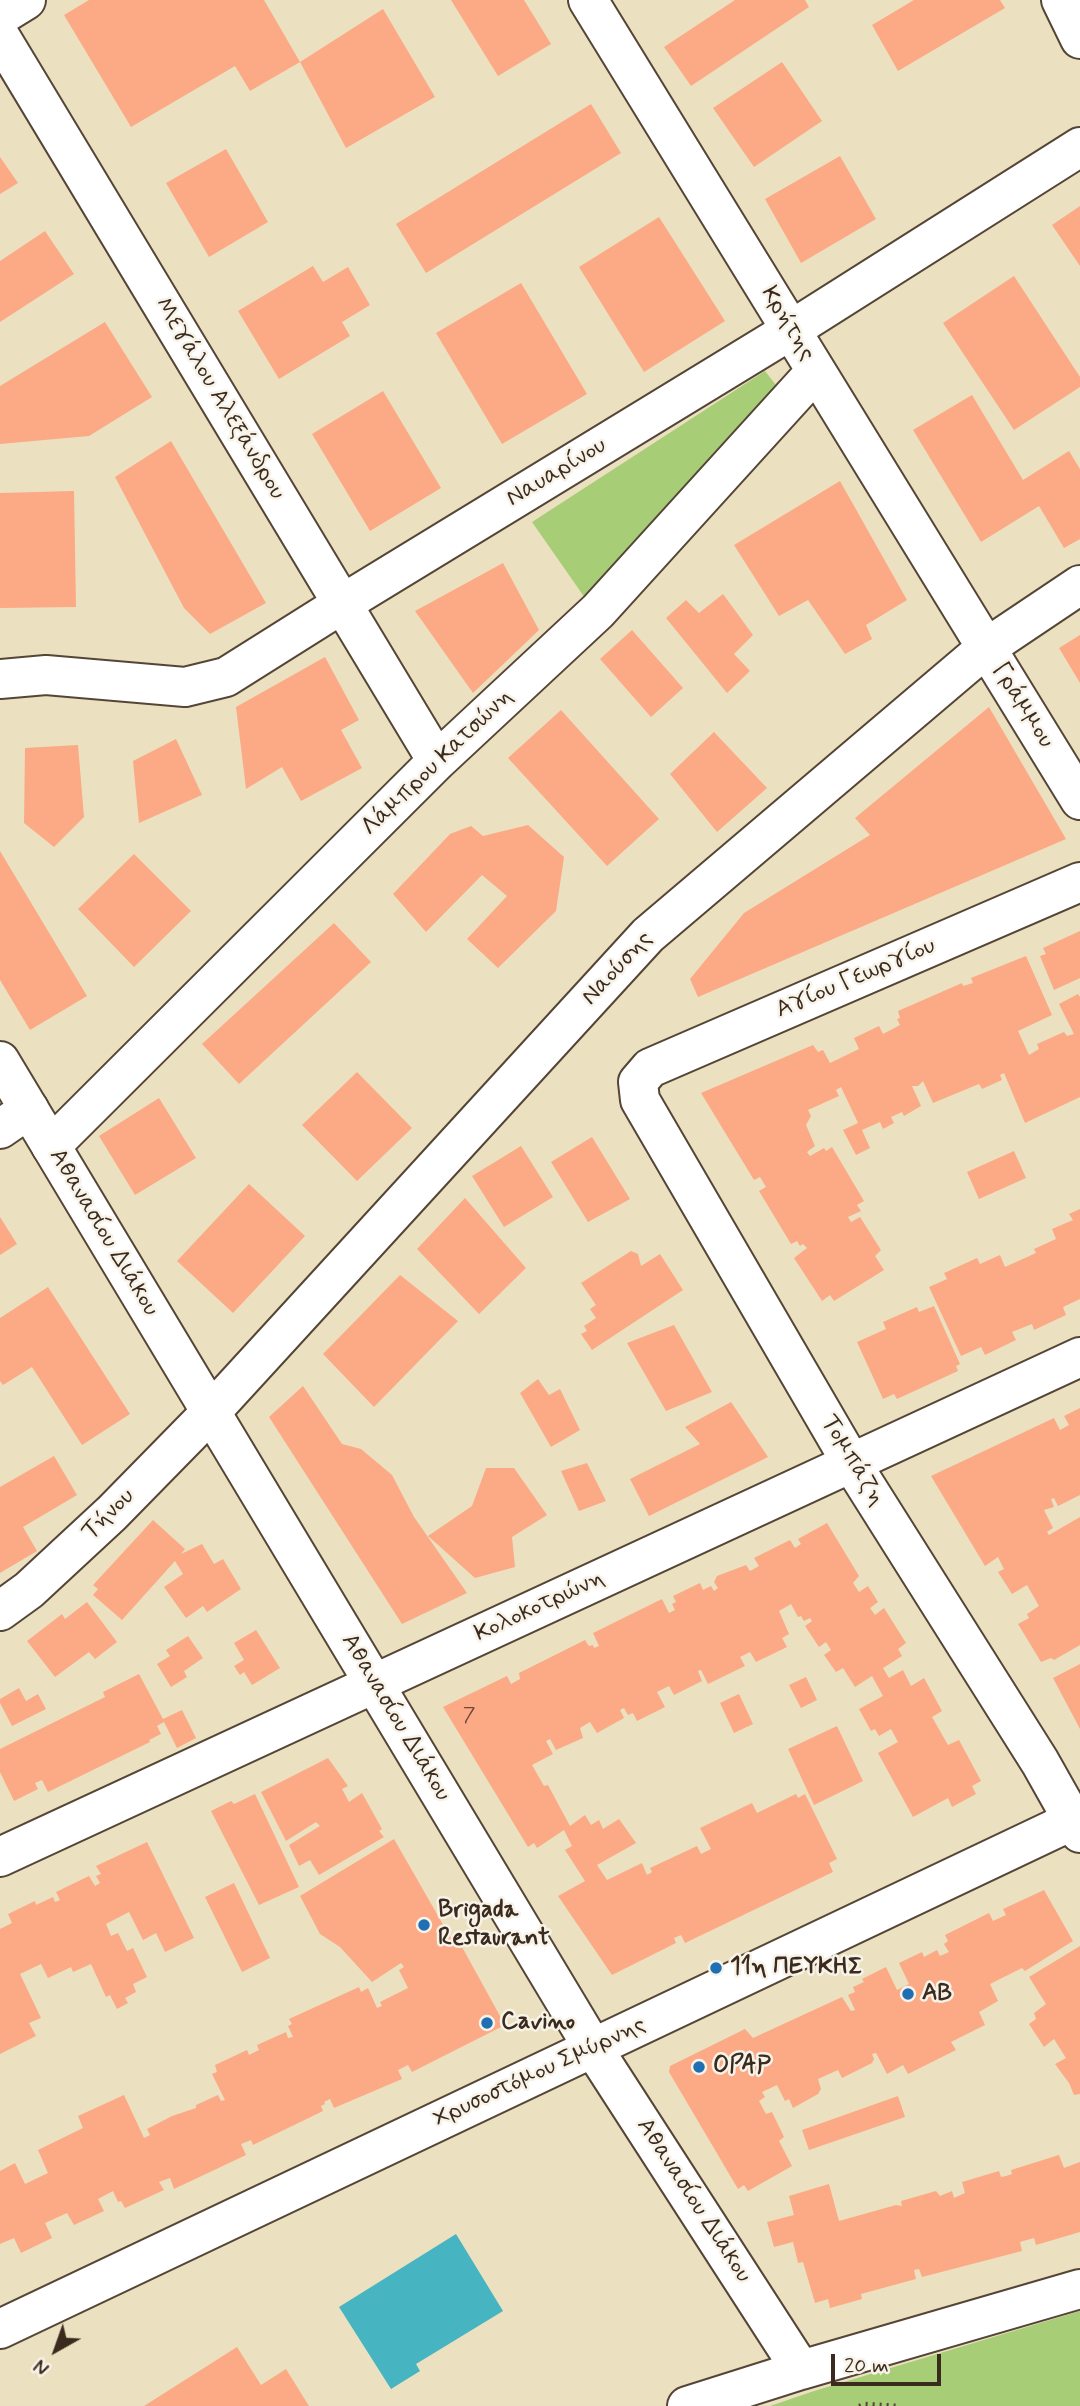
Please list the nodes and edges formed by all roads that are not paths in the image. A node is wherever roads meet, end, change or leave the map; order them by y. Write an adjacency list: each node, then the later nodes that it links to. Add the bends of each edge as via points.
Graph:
1 (26, 0): 4 (street)
2 (588, 0): 8 (street, Κρήτης)
3 (1060, 0): 6 (street)
4 (0, 16)
5 (0, 36): 11 (street, Μεγάλου Αλεξάνδρου)
6 (1080, 38)
7 (1080, 147): 8 (street, Ναυαρίνου)
8 (791, 330): 9 (street, Κρήτης); 11 (street, Ναυαρίνου)
9 (816, 371): 12 (street, Κρήτης); 14 (street, Λάμπρου Κατσώνη, via 598,611)
10 (1080, 585): 12 (street, Ναούσης)
11 (342, 604): 13 (street, Ναυαρίνου, via 226,677 185,687 46,675); 14 (street, Μεγάλου Αλεξάνδρου)
12 (986, 648): 15 (street, Γράμμου); 22 (street, Ναούσης, via 648,934)
13 (0, 679)
14 (437, 761): 20 (street, Λάμπρου Κατσώνη)
15 (1080, 800)
16 (1080, 882): 18 (street, Αγίου Γεωργίου, via 650,1068)
17 (0, 1061): 19 (street, Αθανασίου Διάκου)
18 (638, 1082): 23 (street, Τομπάζη, via 640,1100)
19 (15, 1119): 20 (street, Αθανασίου Διάκου)
20 (51, 1146): 22 (street, Αθανασίου Διάκου)
21 (1080, 1357): 23 (street, Κολοκοτρώνη)
22 (211, 1412): 24 (street, Τήνου, via 112,1513); 25 (street, Αθανασίου Διάκου)
23 (852, 1464): 25 (street, Κολοκοτρώνη); 26 (street, Τομπάζη)
24 (0, 1611)
25 (374, 1684): 27 (street, Κολοκοτρώνη); 28 (street, Αθανασίου Διάκου)
26 (1078, 1823): 28 (street, Χρυσοστόμου Σμύρνης)
27 (0, 1857)
28 (593, 2048): 30 (street, Χρυσοστόμου Σμύρνης); 31 (street, Αθανασίου Διάκου)
29 (1080, 2289): 31 (street)
30 (0, 2329)
31 (801, 2370): 32 (street)
32 (687, 2406)

